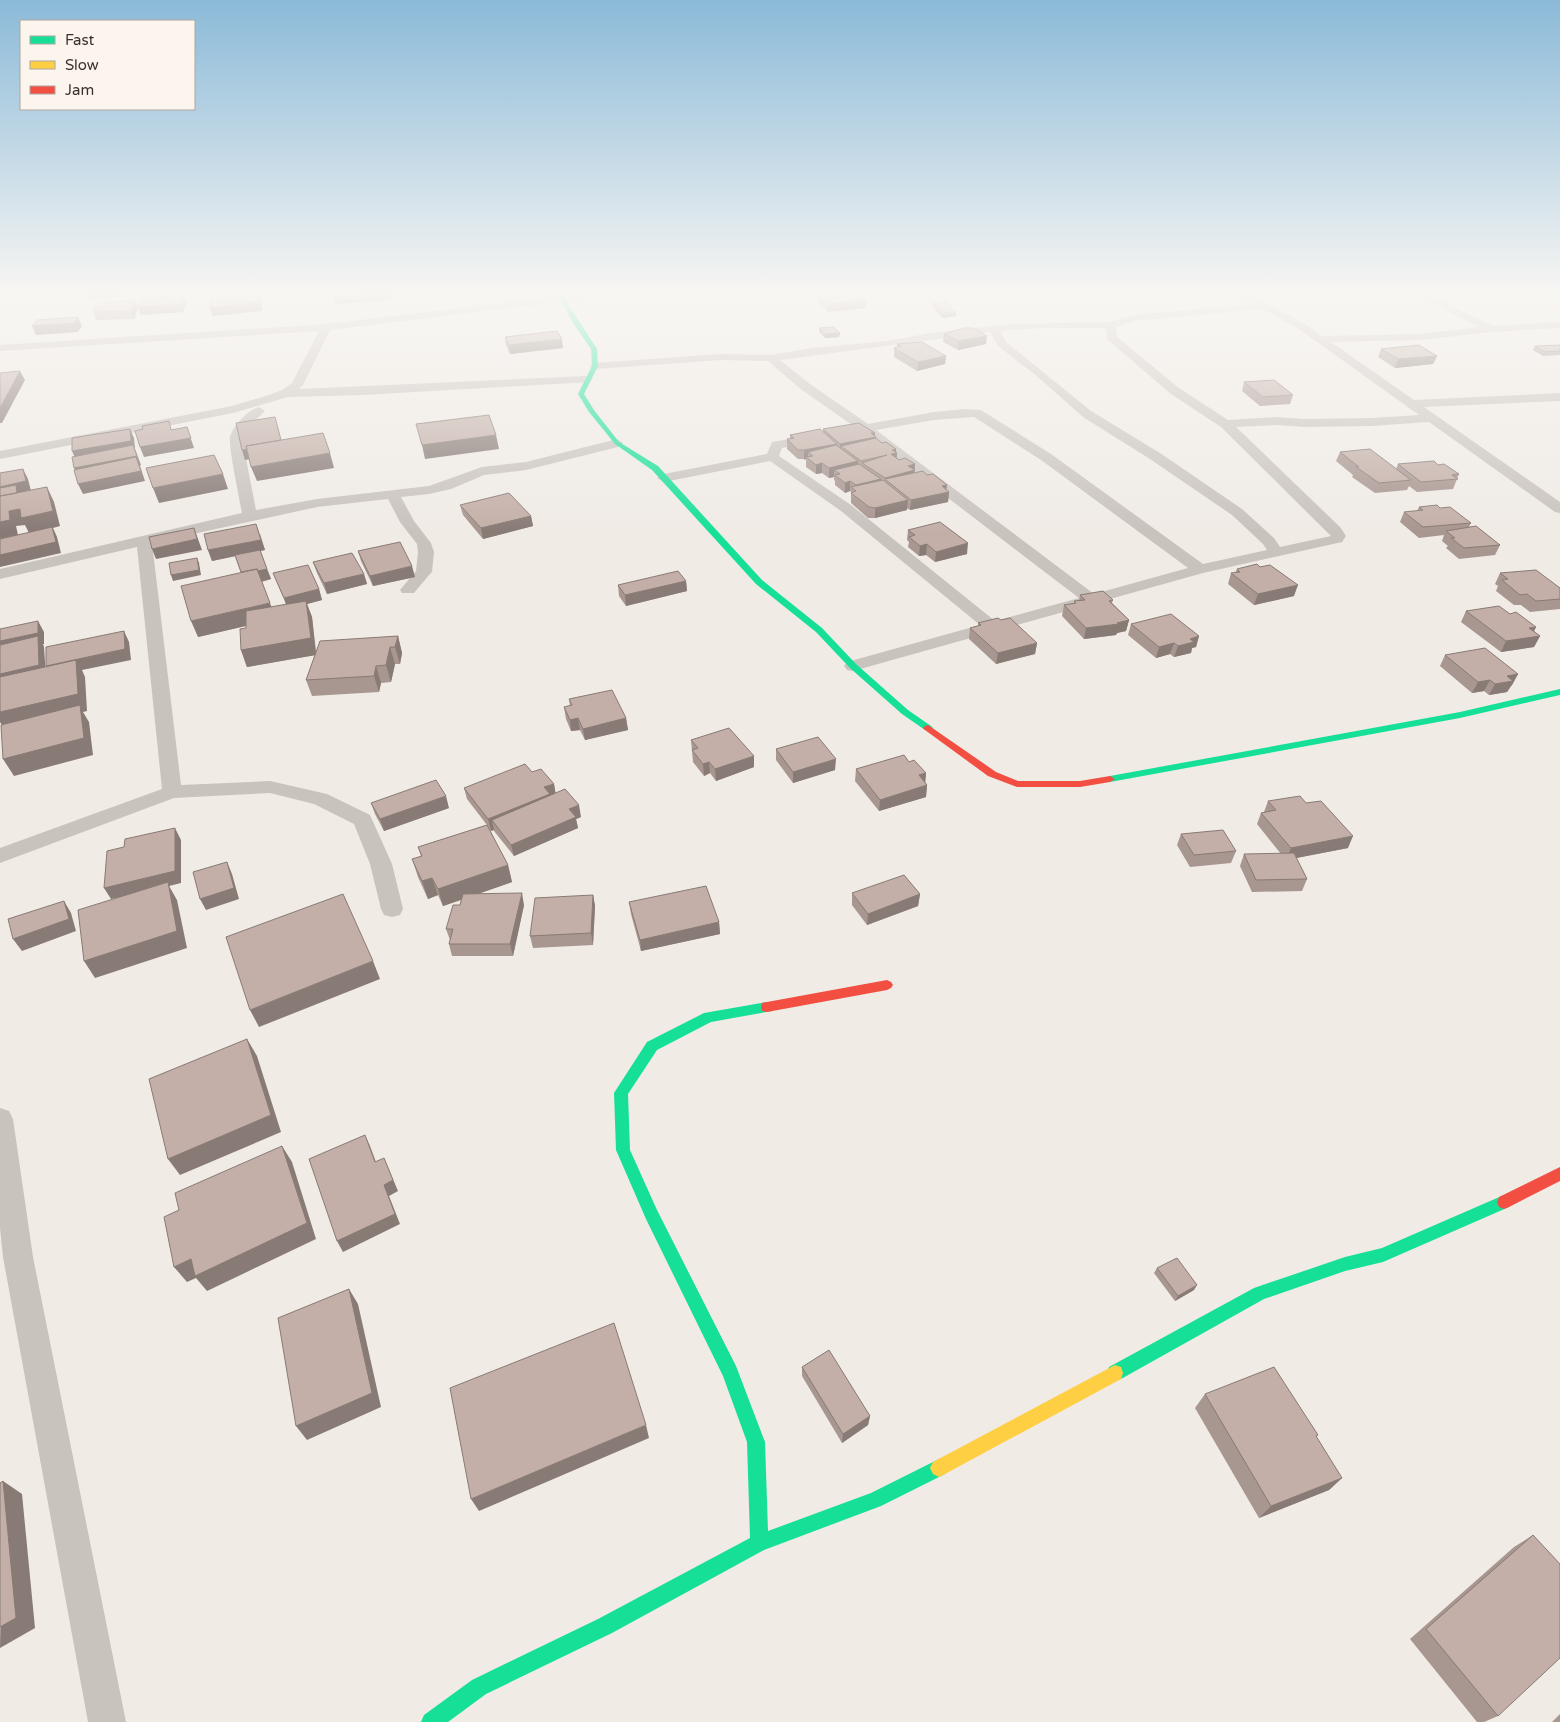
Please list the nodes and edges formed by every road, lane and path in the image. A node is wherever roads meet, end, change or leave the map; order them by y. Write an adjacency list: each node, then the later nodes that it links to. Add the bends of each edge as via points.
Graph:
1 (305, 371): 8 (street, via 298,385)
2 (591, 371): 7 (street)
3 (787, 371): 13 (street)
4 (1037, 371): 22 (street, via 1087,414 1237,512 1269,541)
5 (1150, 371): 12 (street)
6 (1364, 371): 10 (street)
7 (586, 380): 8 (street); 14 (street, via 581,394)
8 (279, 395): 15 (street, via 233,409); 20 (street, via 237,433)
9 (1560, 396): 10 (street)
10 (1410, 404): 11 (street)
11 (1430, 418): 12 (street); 19 (street)
12 (1225, 424): 22 (street, via 1339,536)
13 (865, 428): 16 (street, via 777,445); 23 (street, via 934,416 977,414 1046,457); 26 (street)
14 (617, 443): 17 (street, via 655,468); 18 (street, via 526,466 474,473 446,486)
15 (0, 456)
16 (772, 457): 17 (street); 27 (street, via 846,508)
17 (664, 478): 28 (street, via 759,582 819,630)
18 (393, 495): 20 (street, via 317,503); 25 (street, via 407,522 424,543 426,552 424,572)
19 (1560, 509)
20 (250, 516): 21 (street)
21 (144, 542): 24 (street); 30 (street)
22 (1276, 552): 23 (street)
23 (1200, 569): 26 (street)
24 (0, 574)
25 (408, 590)
26 (1092, 600): 27 (street)
27 (992, 628): 28 (street)
28 (853, 666): 29 (street, via 905,712 992,774 1017,784 1080,784 1450,717)
29 (1560, 692)
30 (172, 792): 31 (street); 32 (street, via 270,787 320,799 363,820 381,864)
31 (0, 856)
32 (392, 909)
33 (887, 985): 37 (street, via 710,1017 652,1046 621,1092 623,1150 651,1214 730,1372 756,1442)
34 (1, 1140): 36 (street)
35 (1560, 1174): 37 (street, via 1383,1255 1345,1264 1260,1293 979,1448 884,1496)
36 (9, 1256): 38 (street)
37 (759, 1542): 39 (street, via 605,1626 479,1687)
38 (107, 1722)
39 (431, 1722)

